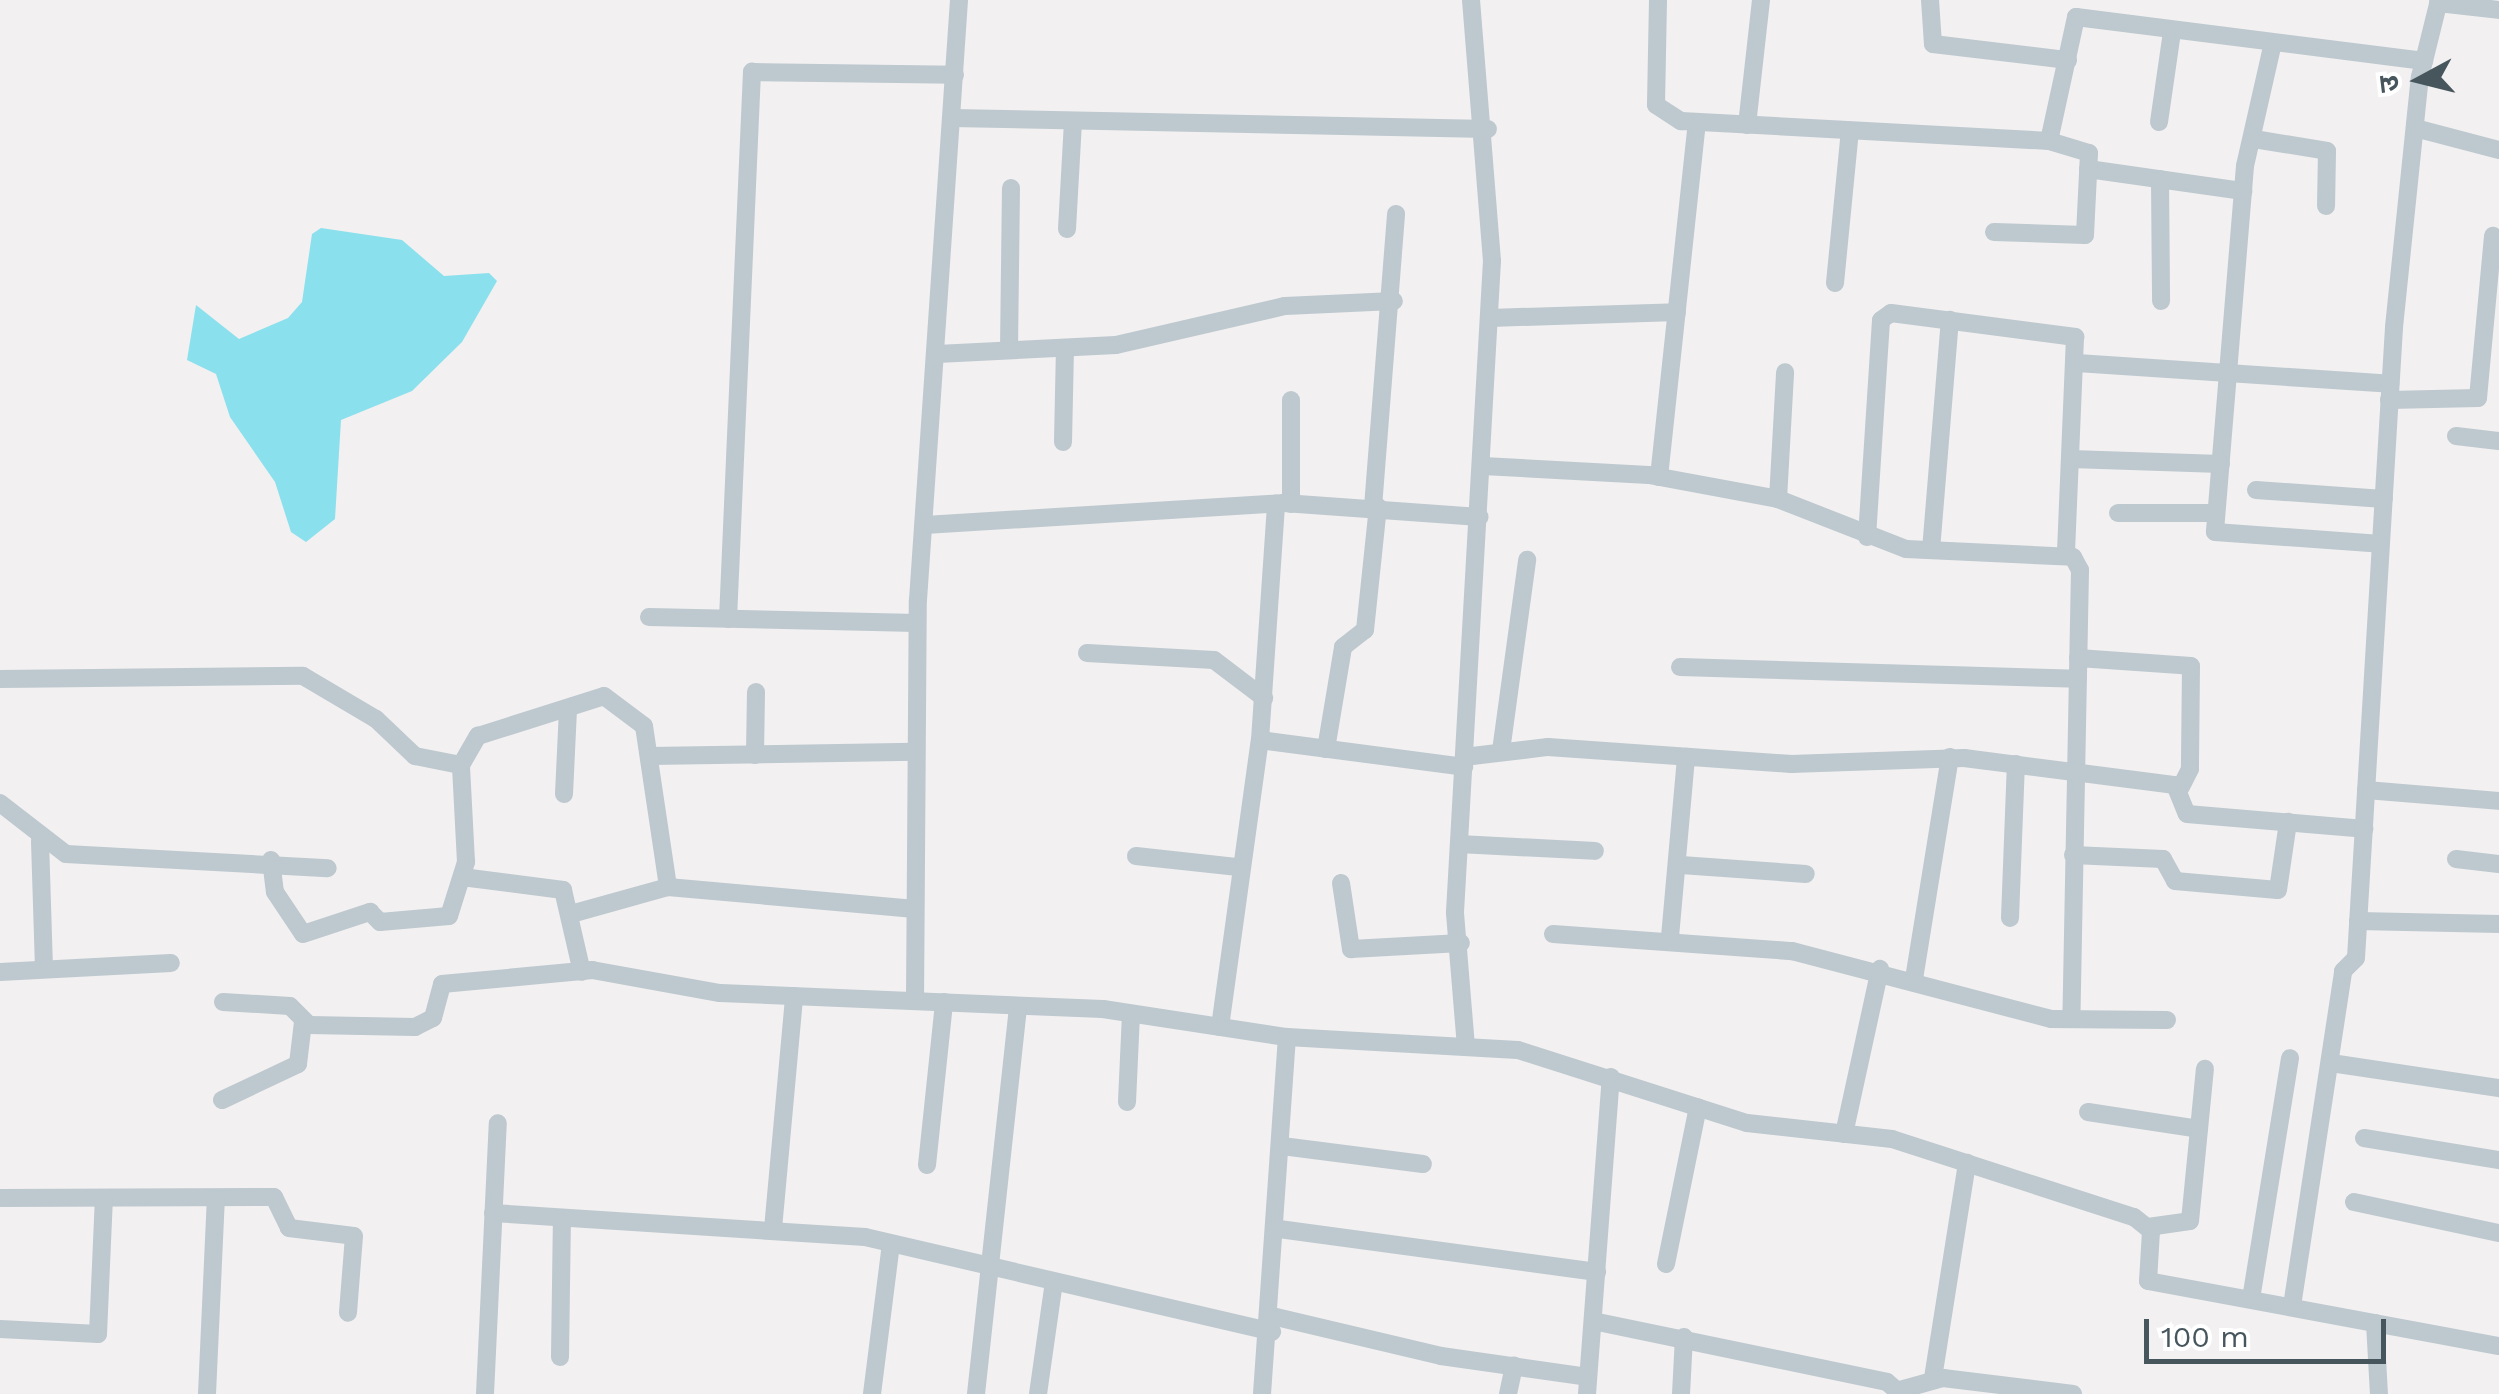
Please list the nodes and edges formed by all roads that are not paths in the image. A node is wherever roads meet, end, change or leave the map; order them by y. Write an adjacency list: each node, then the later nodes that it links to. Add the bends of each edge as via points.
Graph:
1 (960, 0): 12 (street)
2 (1471, 0): 18 (street)
3 (1658, 0): 15 (street, via 1658,113)
4 (1761, 0): 17 (street)
5 (1930, 0): 10 (street, via 1934,44)
6 (2438, 2): 7 (street); 11 (street)
7 (2499, 10)
8 (2172, 32): 9 (street); 10 (street, via 2076,16); 16 (street)
9 (2272, 47): 11 (street); 21 (street)
10 (2068, 60): 22 (street)
11 (2424, 61): 19 (street)
12 (955, 75): 13 (street); 69 (street, via 752,72)
13 (952, 118): 14 (street); 41 (street)
14 (1073, 122): 18 (street); 30 (street)
15 (1697, 122): 17 (street); 36 (street)
16 (2159, 122)
17 (1748, 125): 20 (street)
18 (1488, 128): 37 (street)
19 (2415, 128): 23 (street); 45 (street)
20 (1850, 131): 22 (street); 33 (street)
21 (2254, 140): 27 (street); 28 (street, via 2327,150)
22 (2049, 142): 24 (street, via 2086,148)
23 (2499, 150)
24 (2088, 169): 25 (street); 31 (street, via 2081,238)
25 (2160, 179): 27 (street); 35 (street)
26 (1011, 188): 40 (street)
27 (2243, 191): 44 (street)
28 (2326, 206)
29 (1396, 214): 34 (street)
30 (1067, 229)
31 (1994, 232)
32 (2493, 236): 45 (street, via 2478,398)
33 (1835, 283)
34 (1394, 301): 39 (street, via 1285,306); 58 (street)
35 (2161, 301)
36 (1677, 312): 37 (street); 53 (street)
37 (1490, 318): 52 (street)
38 (1950, 320): 42 (street, via 2070,336); 63 (street, via 1891,313 1881,320); 65 (street)
39 (1065, 348): 40 (street); 49 (street)
40 (1009, 350): 41 (street)
41 (938, 354): 62 (street)
42 (2077, 363): 44 (street); 50 (street)
43 (1784, 372): 56 (street)
44 (2230, 373): 45 (street); 51 (street)
45 (2390, 392): 55 (street)
46 (1291, 400): 57 (street)
47 (2456, 436): 48 (street)
48 (2499, 441)
49 (1062, 442)
50 (2071, 459): 51 (street); 66 (street)
51 (2221, 464): 59 (street)
52 (1483, 466): 53 (street); 61 (street)
53 (1659, 477): 56 (street)
54 (2256, 490): 55 (street)
55 (2384, 498): 64 (street)
56 (1778, 499): 63 (street)
57 (1283, 504): 58 (street); 62 (street); 77 (street)
58 (1376, 507): 61 (street); 80 (street, via 1365,630 1343,647)
59 (2216, 512): 60 (street); 64 (street, via 2224,538)
60 (2118, 513)
61 (1479, 517): 87 (street)
62 (925, 524): 70 (street)
63 (1866, 537): 65 (street)
64 (2381, 544): 92 (street)
65 (1931, 550): 66 (street)
66 (2066, 555): 72 (street, via 2080,570)
67 (1527, 560): 81 (street)
68 (650, 617): 69 (street)
69 (728, 619): 70 (street)
70 (917, 623): 82 (street)
71 (1086, 653): 77 (street, via 1214,660)
72 (2078, 658): 75 (street); 91 (street, via 2191,666 2190,770)
73 (1680, 667): 75 (street)
74 (0, 679): 89 (street, via 303,676 376,719 415,756)
75 (2078, 679): 90 (street)
76 (756, 692): 83 (street)
77 (1264, 698): 79 (street)
78 (568, 708): 84 (street, via 604,696 640,720); 89 (street, via 488,729); 93 (street)
79 (1260, 740): 80 (street); 107 (street)
80 (1326, 749): 87 (street)
81 (1501, 751): 85 (street); 87 (street)
82 (916, 752): 83 (street); 113 (street)
83 (755, 755): 84 (street)
84 (650, 756): 112 (street)
85 (1686, 757): 86 (street); 106 (street)
86 (1950, 758): 88 (street); 126 (street)
87 (1464, 762): 99 (street)
88 (2016, 764): 90 (street); 115 (street)
89 (462, 765): 110 (street)
90 (2074, 774): 91 (street); 101 (street)
91 (2181, 787): 96 (street, via 2187,814)
92 (2366, 790): 94 (street); 97 (street)
93 (564, 794)
94 (2499, 801)
95 (0, 803): 98 (street)
96 (2288, 822): 97 (street); 101 (street, via 2278,890 2175,881 2163,859)
97 (2364, 828): 116 (street)
98 (40, 841): 104 (street, via 66,854); 122 (street)
99 (1459, 844): 100 (street); 120 (street)
100 (1595, 851)
101 (2073, 855): 133 (street)
102 (1136, 856): 107 (street)
103 (2456, 859): 105 (street)
104 (271, 860): 108 (street); 110 (street, via 275,892 302,934 370,912 380,922 444,918)
105 (2499, 864)
106 (1681, 865): 109 (street); 119 (street)
107 (1238, 867): 136 (street)
108 (328, 868)
109 (1806, 874)
110 (462, 877): 114 (street, via 559,888)
111 (1340, 883): 120 (street, via 1352,950)
112 (668, 887): 113 (street); 114 (street)
113 (915, 909): 128 (street)
114 (570, 914): 125 (street)
115 (2010, 918)
116 (2358, 922): 117 (street); 140 (street)
117 (2499, 924)
118 (1553, 934): 119 (street)
119 (1670, 937): 123 (street)
120 (1461, 943): 138 (street)
121 (171, 963): 122 (street)
122 (44, 966): 124 (street)
123 (1880, 969): 126 (street); 150 (street)
124 (0, 972)
125 (582, 972): 127 (street); 135 (street, via 442,984 433,1018 415,1027)
126 (1914, 978): 133 (street)
127 (794, 996): 128 (street); 164 (street)
128 (914, 1001): 130 (street)
129 (223, 1002): 135 (street, via 290,1006)
130 (944, 1002): 131 (street); 156 (street)
131 (1018, 1006): 132 (street); 169 (street)
132 (1132, 1014): 136 (street); 145 (street)
133 (2071, 1019): 134 (street)
134 (2167, 1020)
135 (303, 1022): 144 (street, via 298,1064)
136 (1220, 1027): 137 (street)
137 (1287, 1036): 138 (street); 152 (street)
138 (1466, 1047): 142 (street, via 1518,1050)
139 (2290, 1058): 172 (street)
140 (2331, 1064): 143 (street); 173 (street)
141 (2205, 1068): 149 (street)
142 (1611, 1078): 146 (street); 170 (street)
143 (2499, 1088)
144 (222, 1100)
145 (1126, 1102)
146 (1698, 1107): 150 (street, via 1746,1123); 168 (street)
147 (2088, 1112): 149 (street)
148 (498, 1123): 161 (street)
149 (2199, 1129): 163 (street, via 2190,1222)
150 (1844, 1134): 155 (street)
151 (2364, 1138): 153 (street)
152 (1282, 1146): 154 (street); 165 (street)
153 (2499, 1160)
154 (1424, 1164)
155 (1967, 1164): 163 (street); 183 (street)
156 (928, 1165)
157 (0, 1198): 158 (street)
158 (104, 1198): 159 (street); 178 (street, via 98,1334)
159 (216, 1198): 174 (street, via 274,1197 288,1228 352,1233); 187 (street)
160 (2354, 1202): 166 (street)
161 (493, 1213): 162 (street); 188 (street)
162 (562, 1218): 164 (street); 181 (street)
163 (2148, 1227): 172 (street, via 2148,1281)
164 (773, 1229): 167 (street)
165 (1279, 1229): 170 (street); 177 (street)
166 (2499, 1233)
167 (891, 1244): 169 (street); 189 (street)
168 (1666, 1264)
169 (991, 1271): 171 (street); 190 (street)
170 (1596, 1272): 175 (street)
171 (1053, 1288): 177 (street); 191 (street)
172 (2251, 1299): 173 (street)
173 (2292, 1306): 176 (street)
174 (348, 1313)
175 (1593, 1321): 179 (street); 184 (street)
176 (2375, 1323): 180 (street); 195 (street)
177 (1272, 1324): 182 (street); 192 (street)
178 (0, 1329)
179 (1684, 1337): 185 (street); 194 (street)
180 (2499, 1346)
181 (560, 1358)
182 (1514, 1366): 184 (street); 193 (street)
183 (1933, 1378): 185 (street); 186 (street)
184 (1588, 1385)
185 (1901, 1392)
186 (2063, 1393)
187 (208, 1394)
188 (485, 1394)
189 (872, 1394)
190 (976, 1394)
191 (1038, 1394)
192 (1262, 1394)
193 (1508, 1394)
194 (1681, 1394)
195 (2379, 1394)

